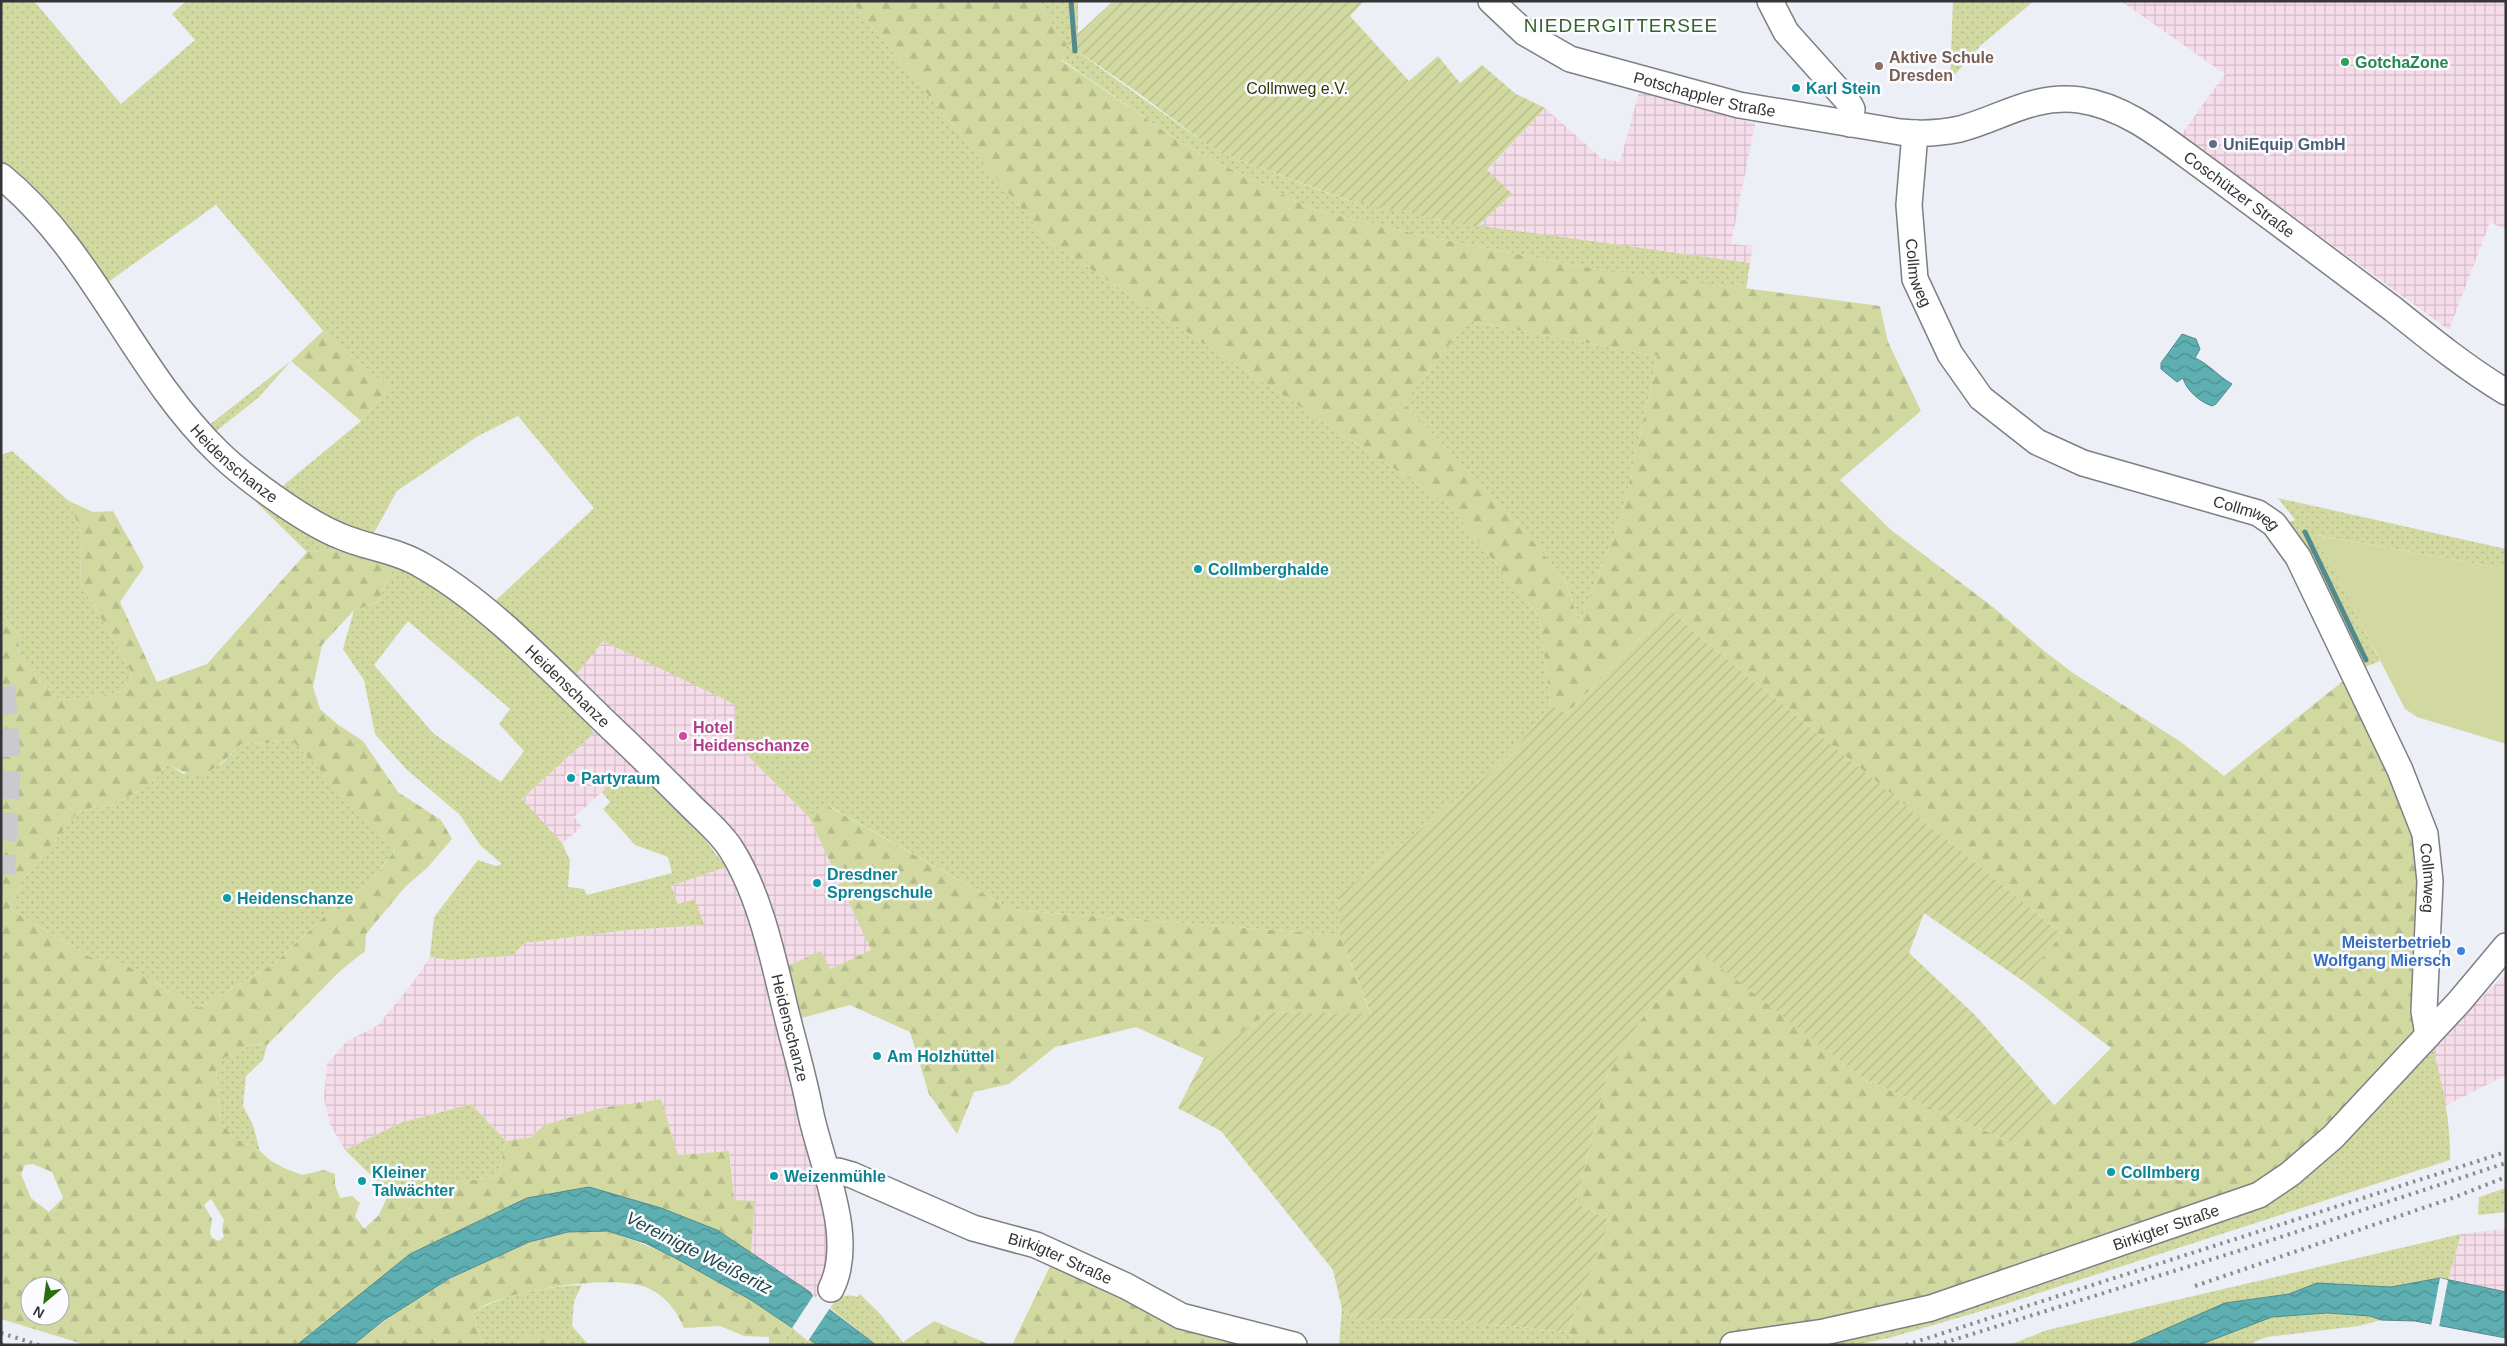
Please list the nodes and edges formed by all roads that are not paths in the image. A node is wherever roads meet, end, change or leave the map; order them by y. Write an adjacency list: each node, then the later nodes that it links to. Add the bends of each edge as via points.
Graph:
1 (1491, 1): 3 (street, Potschappler Straße, via 1525,33 1570,59 1739,104)
2 (1770, 1): 3 (street, via 1786,32 1847,100 1852,109)
3 (1850, 124): 4 (street, Potschappler Straße)
4 (1927, 132): 6 (street, Coschützer Straße, via 1961,128 2023,105 2054,100 2080,100 2127,115 2274,219); 8 (street, Collmweg, via 1909,205 1915,279 1950,354 1981,398 2043,445 2083,464 2258,513 2274,524 2298,557 2400,770 2426,834 2430,881 2424,1011)
5 (1, 176): 9 (street, Heidenschanze, via 55,229 86,270 149,367 198,432 221,455 320,527 419,563 456,588 522,644 722,837 742,869 759,915)
6 (2506, 392)
7 (2506, 946): 8 (street, Birkigter Straße)
8 (2428, 1035): 12 (street, Birkigter Straße, via 2333,1137 2259,1196 1932,1308 1824,1332)
9 (826, 1171): 10 (street, Heidenschanze, via 840,1245 837,1278); 11 (street, Birkigter Straße, via 838,1170 973,1228 1036,1245 1126,1286 1181,1316)
10 (832, 1289)
11 (1294, 1345)
12 (1733, 1345)

